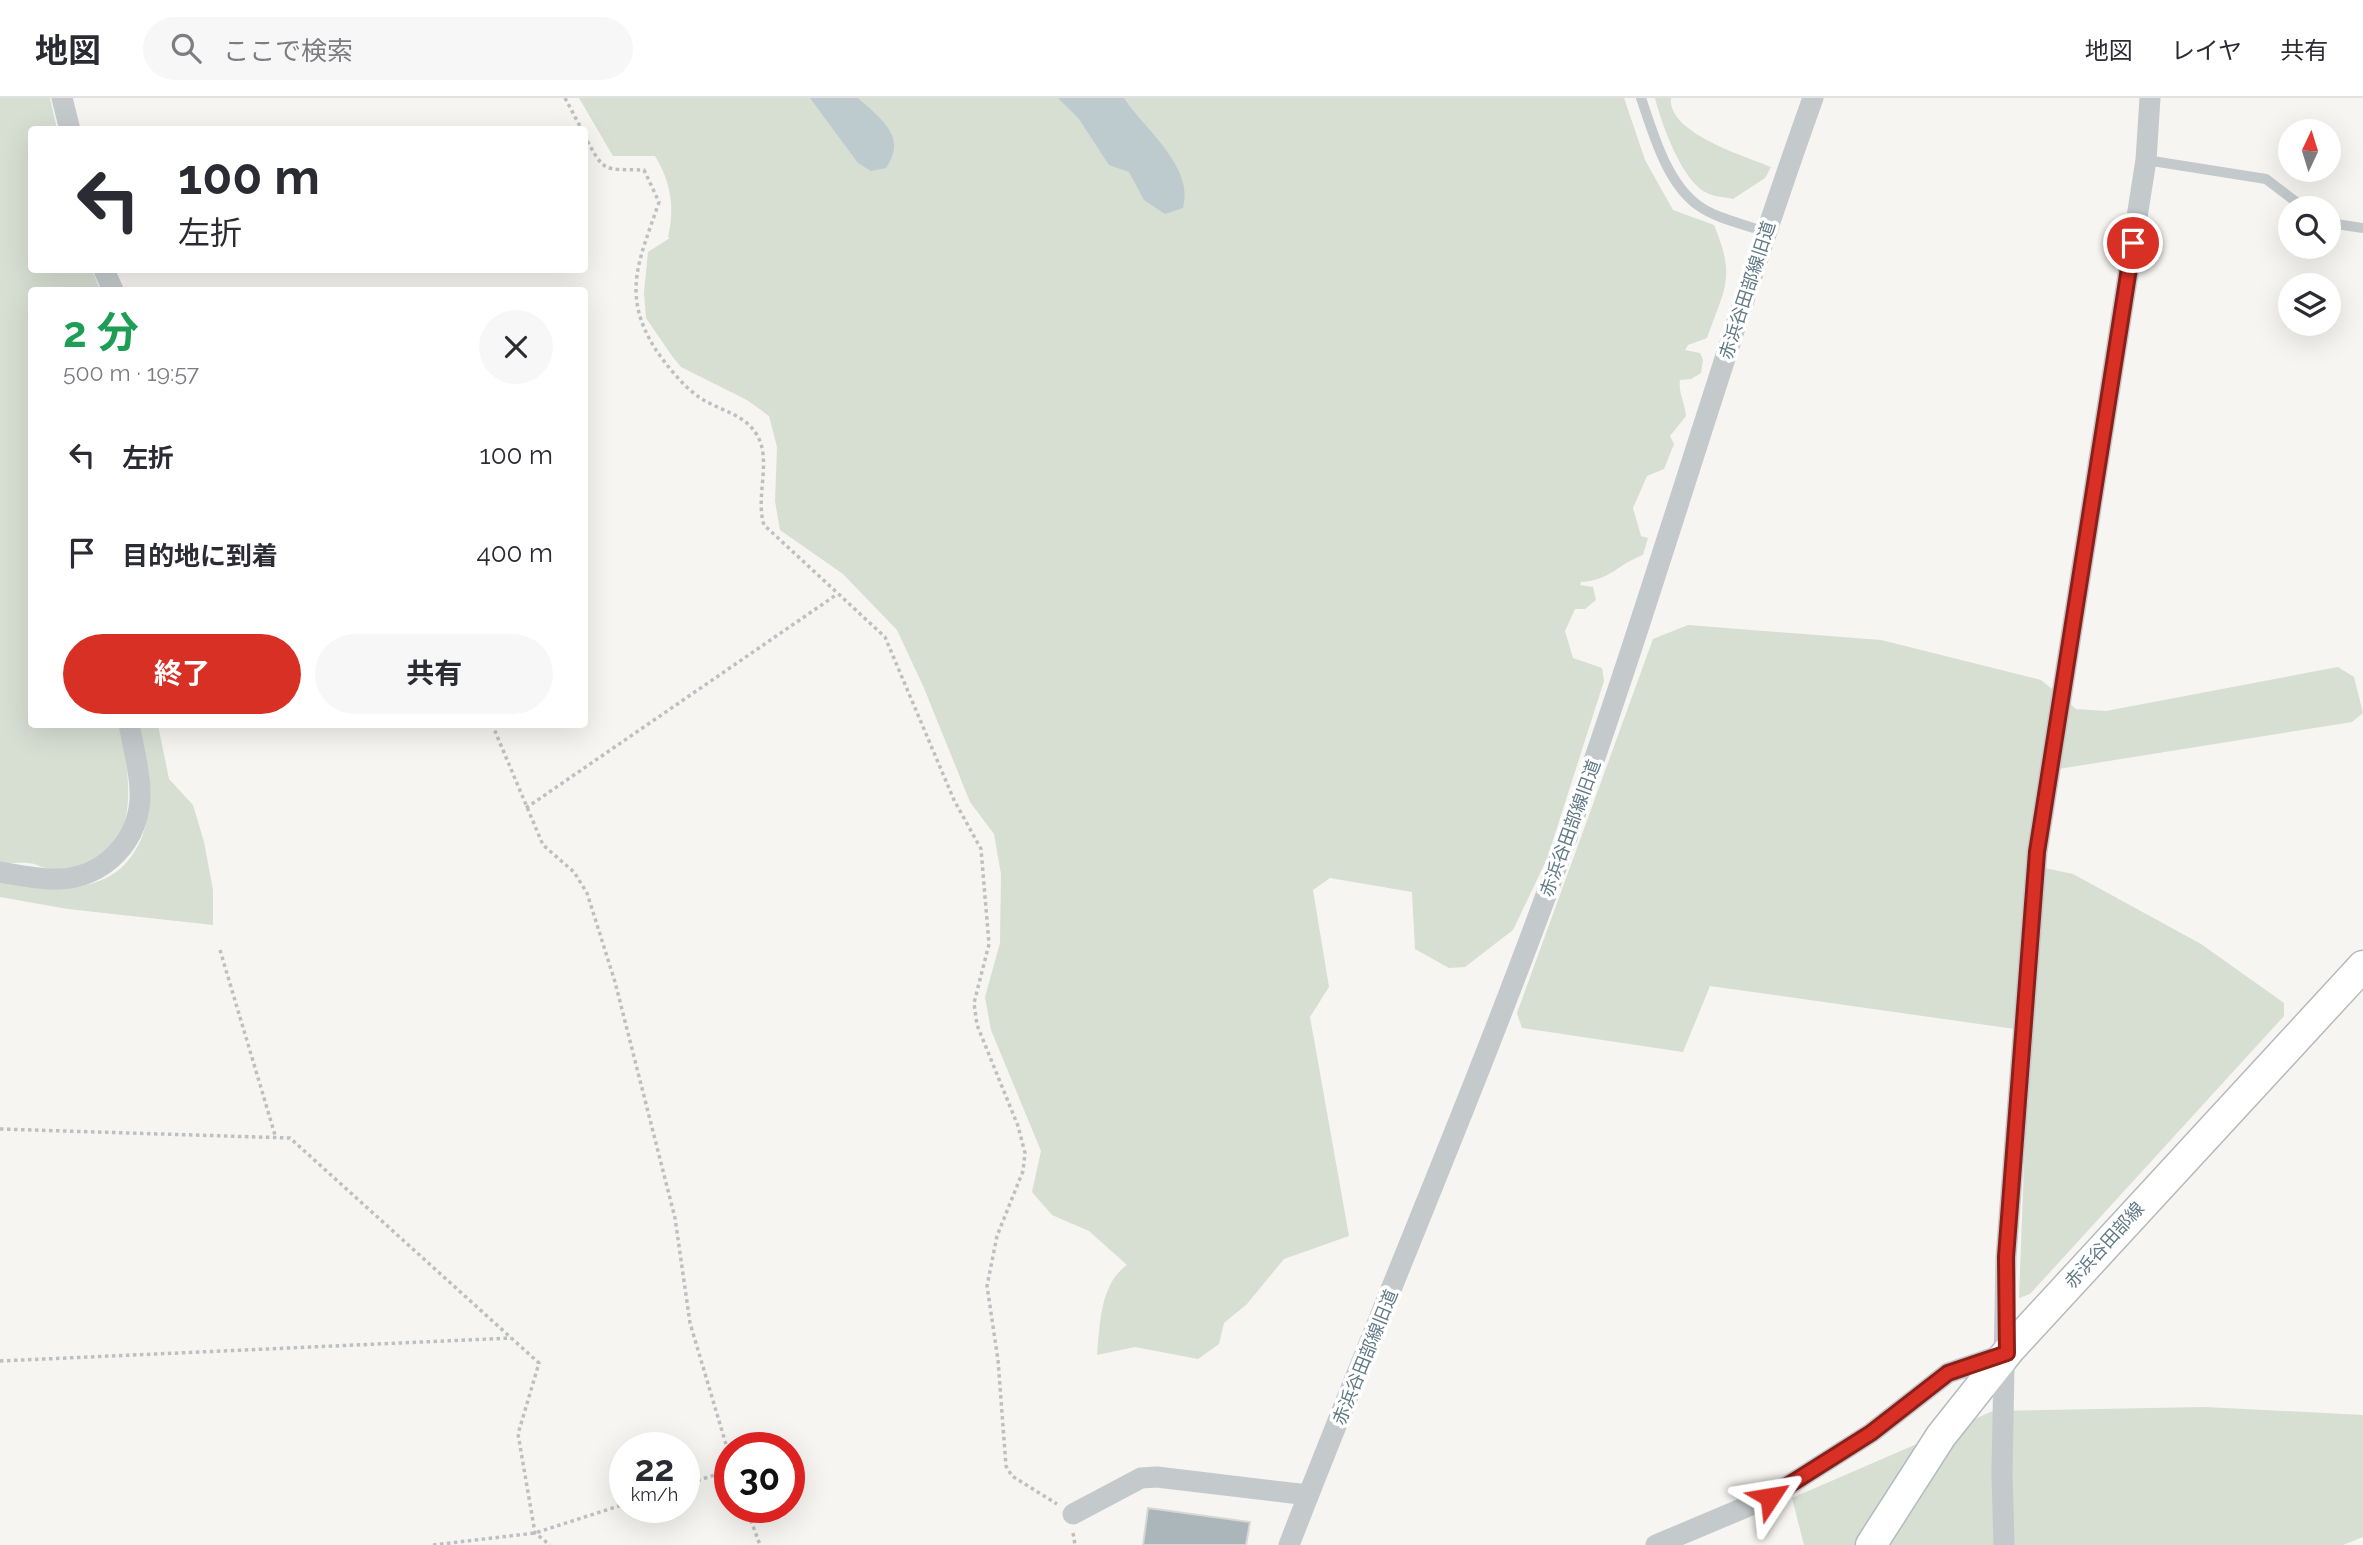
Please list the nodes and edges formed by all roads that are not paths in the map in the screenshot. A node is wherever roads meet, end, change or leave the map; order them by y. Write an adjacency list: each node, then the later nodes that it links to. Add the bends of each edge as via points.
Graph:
1 (62, 98): 5 (street)
2 (1641, 98): 10 (lane, via 1654,138 1677,181 1699,206)
3 (1813, 98): 10 (street, 赤浜谷田部線旧道)
4 (2150, 98): 6 (street)
5 (69, 126)
6 (2146, 160): 7 (lane, via 2266,179); 14 (street, via 2037,852 2006,1257)
7 (2288, 196)
8 (2341, 225): 9 (lane)
9 (2363, 228)
10 (1765, 232): 15 (street, 赤浜谷田部線旧道, via 1653,585 1546,898)
11 (130, 728): 12 (street, via 141,788 139,809 116,857 97,870 67,878)
12 (0, 872)
13 (2363, 966): 14 (main road, 赤浜谷田部線)
14 (2007, 1353): 18 (street, via 1948,1373 1871,1433 1770,1497); 19 (main road, 赤浜谷田部線, via 1941,1436); 20 (street)
15 (1308, 1496): 16 (street, via 1141,1478); 17 (street, 赤浜谷田部線旧道)
16 (1073, 1514)
17 (1289, 1545)
18 (1656, 1545)
19 (1871, 1545)
20 (2004, 1545)

